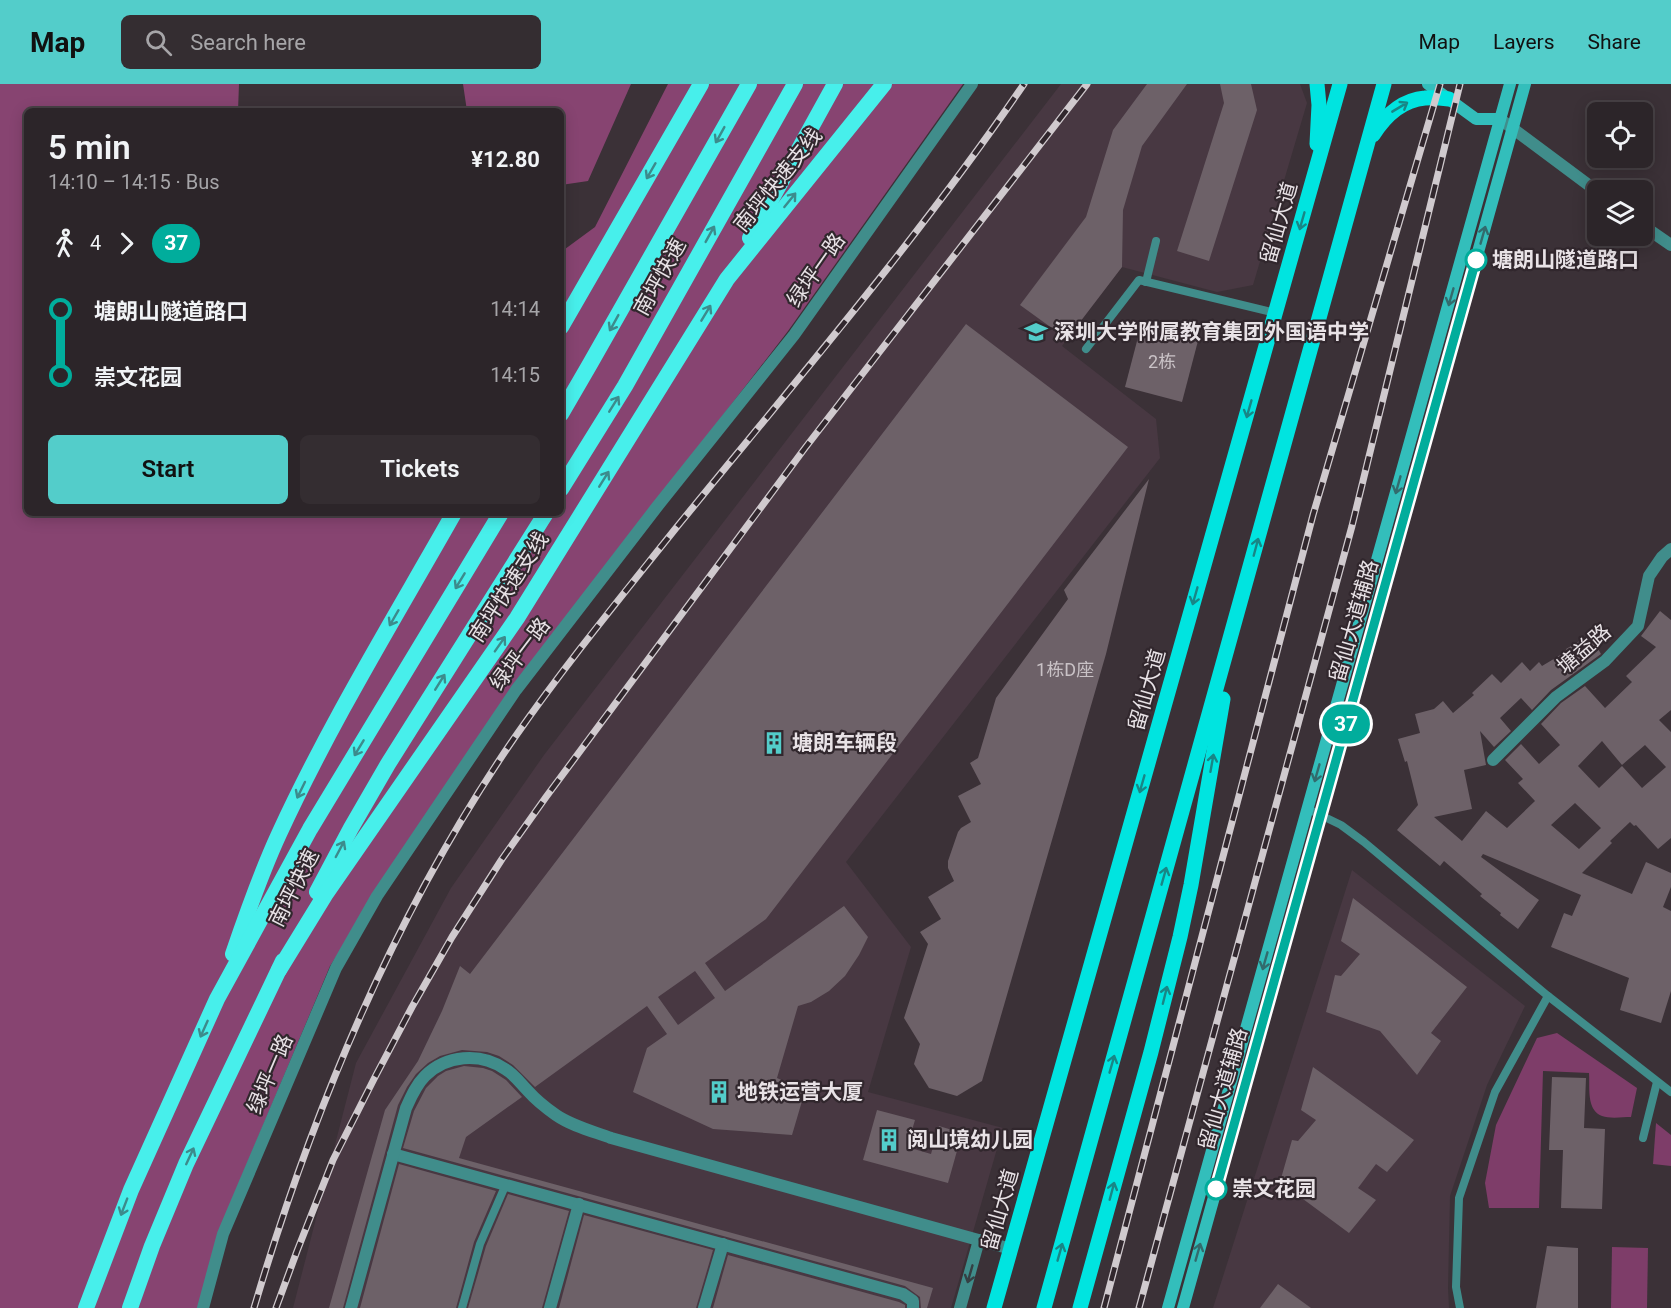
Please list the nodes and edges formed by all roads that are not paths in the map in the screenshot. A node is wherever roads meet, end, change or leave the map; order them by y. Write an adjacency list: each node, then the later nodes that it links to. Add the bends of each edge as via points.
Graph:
1 (701, 84): 25 (highway, one-way to 25)
2 (749, 84): 27 (highway, 南坪快速, one-way to 27)
3 (795, 84): 28 (highway, 南坪快速, one-way to 3, via 625,386)
4 (836, 84): 22 (highway)
5 (972, 84): 51 (street, 绿坪一路, via 794,335 516,690 377,896 336,968 223,1234)
6 (1317, 84): 18 (main road, via 1318,140)
7 (1340, 84): 18 (main road, 留仙大道)
8 (1384, 84): 16 (main road)
9 (1428, 84): 13 (main road)
10 (1510, 84): 14 (main road, 留仙大道辅路)
11 (1526, 84): 15 (main road, 留仙大道辅路)
12 (882, 87): 22 (highway, 南坪快速支线, one-way to 12)
13 (1449, 99): 14 (main road, via 1476,119); 16 (main road, one-way to 13, via 1379,125 1410,101 1426,97)
14 (1500, 119): 15 (street); 35 (main road, 留仙大道辅路, one-way to 35)
15 (1513, 129): 17 (street); 36 (main road, 留仙大道辅路, one-way to 15)
16 (1367, 145): 33 (main road, one-way to 16)
17 (1587, 184)
18 (1311, 186): 24 (main road, 留仙大道, one-way to 24)
19 (1653, 233): 21 (street)
20 (1156, 241): 23 (lane)
21 (1671, 246)
22 (727, 279): 37 (highway, 南坪快速支线, one-way to 22, via 325,895 517,618)
23 (1146, 282): 24 (lane); 26 (lane, via 1139,280)
24 (1276, 313): 48 (main road, 留仙大道, one-way to 48)
25 (564, 322)
26 (1086, 349)
27 (564, 409)
28 (564, 484)
29 (452, 516): 39 (highway, one-way to 39, via 312,767 253,895)
30 (499, 516): 39 (highway, 南坪快速, one-way to 39, via 310,830)
31 (544, 516): 37 (highway, 南坪快速, one-way to 31, via 351,828)
32 (1671, 549): 34 (street, 塘益路, via 1649,576 1638,626 1605,661 1556,697)
33 (1239, 610): 59 (main road, one-way to 33); 60 (main road, one-way to 33, via 1180,937)
34 (1493, 760)
35 (1308, 809): 36 (lane); 61 (main road, 留仙大道辅路, one-way to 61)
36 (1321, 815): 38 (lane, via 1364,842); 62 (main road, 留仙大道辅路, one-way to 36)
37 (279, 970): 50 (highway, 南坪快速, one-way to 37, via 186,1164)
38 (1548, 996): 40 (lane); 63 (lane, via 1495,1092 1459,1198 1456,1287)
39 (217, 999): 49 (highway, 南坪快速, one-way to 49, via 131,1190)
40 (1658, 1082): 41 (lane); 42 (lane)
41 (1671, 1092)
42 (1643, 1138)
43 (393, 1154): 44 (street); 46 (street, via 402,1121 423,1078 445,1062 488,1060 505,1069 558,1116 611,1138); 52 (street)
44 (506, 1184): 45 (street); 53 (lane, via 480,1244)
45 (579, 1204): 47 (street); 54 (street)
46 (980, 1240): 48 (street); 57 (street, one-way to 57)
47 (723, 1244): 55 (street); 56 (street, via 903,1294 913,1301)
48 (1011, 1249): 58 (main road, 留仙大道)
49 (86, 1308)
50 (130, 1308)
51 (203, 1308)
52 (351, 1308)
53 (462, 1308)
54 (550, 1308)
55 (704, 1308)
56 (913, 1308)
57 (960, 1308)
58 (994, 1308)
59 (1044, 1308)
60 (1080, 1308)
61 (1168, 1308)
62 (1182, 1308)
63 (1460, 1308)

